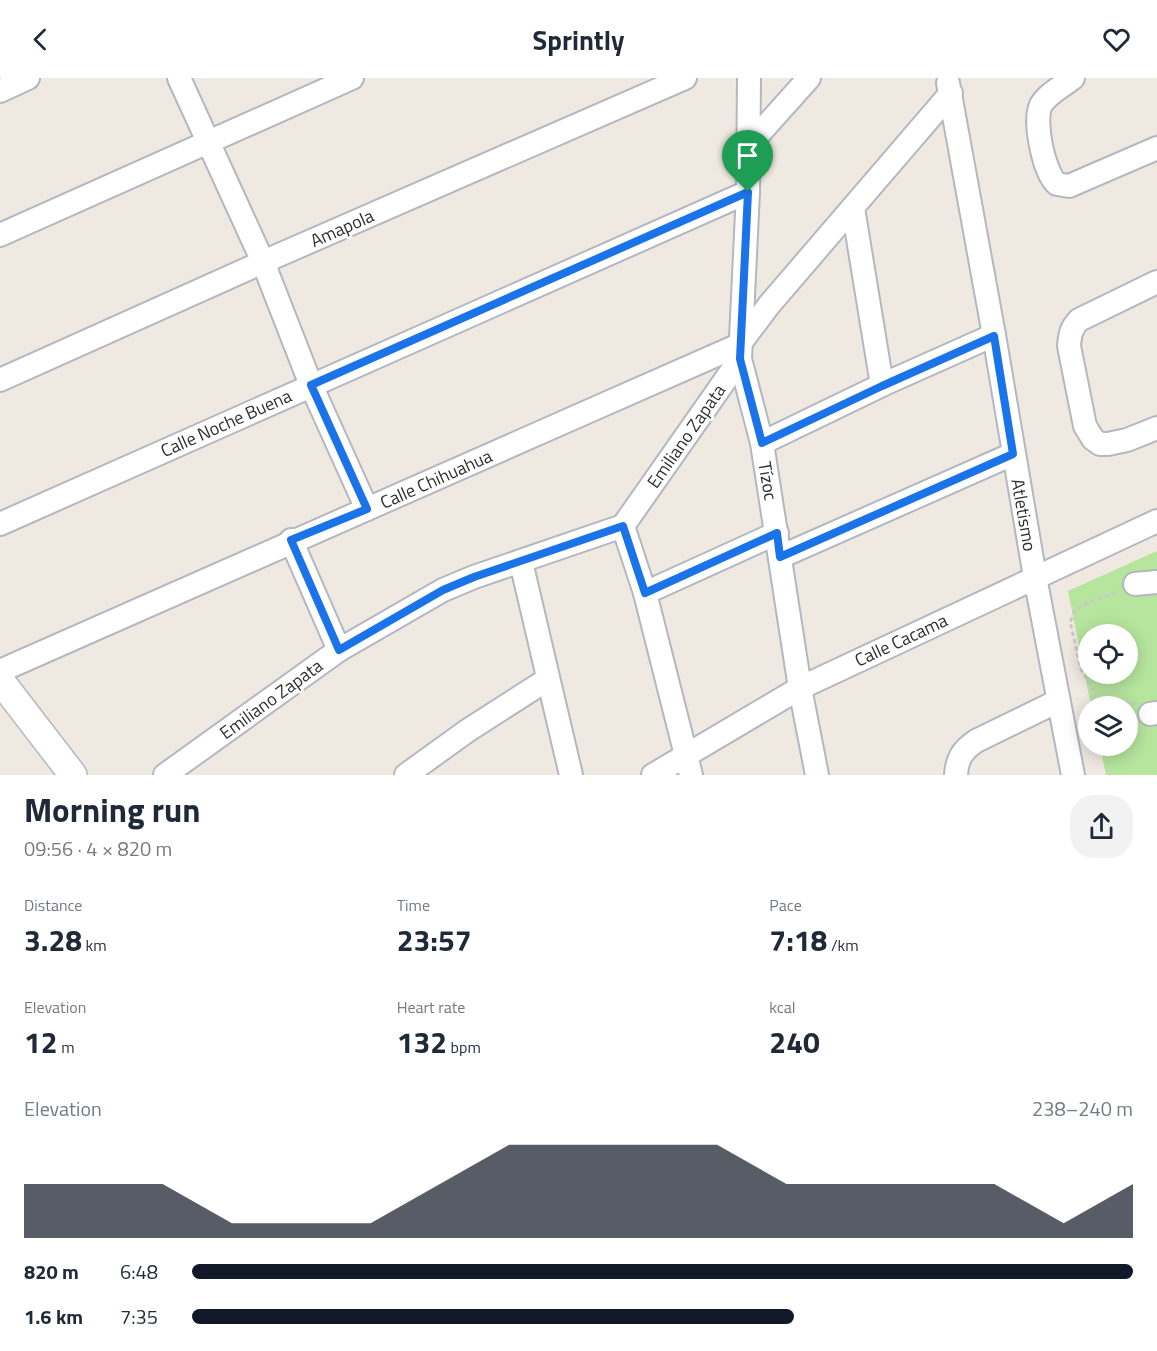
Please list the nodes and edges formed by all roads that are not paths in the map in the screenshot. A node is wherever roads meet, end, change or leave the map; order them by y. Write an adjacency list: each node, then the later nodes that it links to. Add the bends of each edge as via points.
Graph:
1 (28, 78): 9 (street)
2 (179, 78): 10 (street)
3 (352, 78): 10 (street)
4 (685, 78): 16 (street, Amapola)
5 (750, 78): 11 (street, Tízoc)
6 (809, 78): 11 (street)
7 (1073, 78): 12 (street, via 1046,98 1038,120 1048,172 1057,184 1069,186)
8 (949, 85): 14 (street, Emiliano Zapata); 18 (street, Atletismo)
9 (0, 91)
10 (207, 143): 15 (street); 16 (street)
11 (749, 145): 13 (street, Tízoc)
12 (1157, 148)
13 (748, 192): 19 (street, Tízoc); 21 (street, Calle Noche Buena)
14 (853, 208): 19 (street, Emiliano Zapata, via 770,305); 22 (street)
15 (0, 235)
16 (263, 262): 20 (street, Amapola); 21 (street)
17 (1157, 282): 23 (street, via 1079,320 1073,325 1069,346 1085,426 1093,439 1108,444)
18 (994, 336): 22 (street); 25 (street, Atletismo)
19 (740, 352): 24 (street, Tízoc); 26 (street, Calle Chihuahua); 29 (street, Emiliano Zapata)
20 (0, 380)
21 (311, 385): 26 (street); 28 (street, Calle Noche Buena)
22 (882, 386): 24 (street)
23 (1157, 428)
24 (762, 443): 30 (street, Tízoc)
25 (1013, 454): 32 (street); 34 (street, Atletismo)
26 (367, 509): 31 (street, Calle Chihuahua)
27 (1157, 520): 34 (street, Calle Cacama)
28 (0, 524)
29 (623, 526): 33 (street, Emiliano Zapata); 35 (street)
30 (777, 533): 32 (street, Tízoc); 35 (street)
31 (291, 540): 36 (street); 37 (street, Calle Chihuahua)
32 (780, 557): 40 (street, Tízoc)
33 (521, 562): 36 (street, Emiliano Zapata, via 443,590); 38 (street)
34 (1035, 577): 40 (street, Calle Cacama); 41 (street, Atletismo)
35 (645, 593): 42 (street)
36 (339, 650): 44 (street, Emiliano Zapata)
37 (0, 670)
38 (548, 679): 45 (street); 46 (street)
39 (0, 680): 43 (street)
40 (800, 688): 42 (street, Calle Cacama); 48 (street, Tízoc)
41 (1058, 701): 49 (street, via 964,749); 50 (street, Atletismo)
42 (689, 765): 47 (street, Calle Cacama)
43 (73, 775)
44 (165, 775)
45 (406, 775)
46 (571, 775)
47 (653, 775)
48 (817, 775)
49 (956, 775)
50 (1073, 775)

